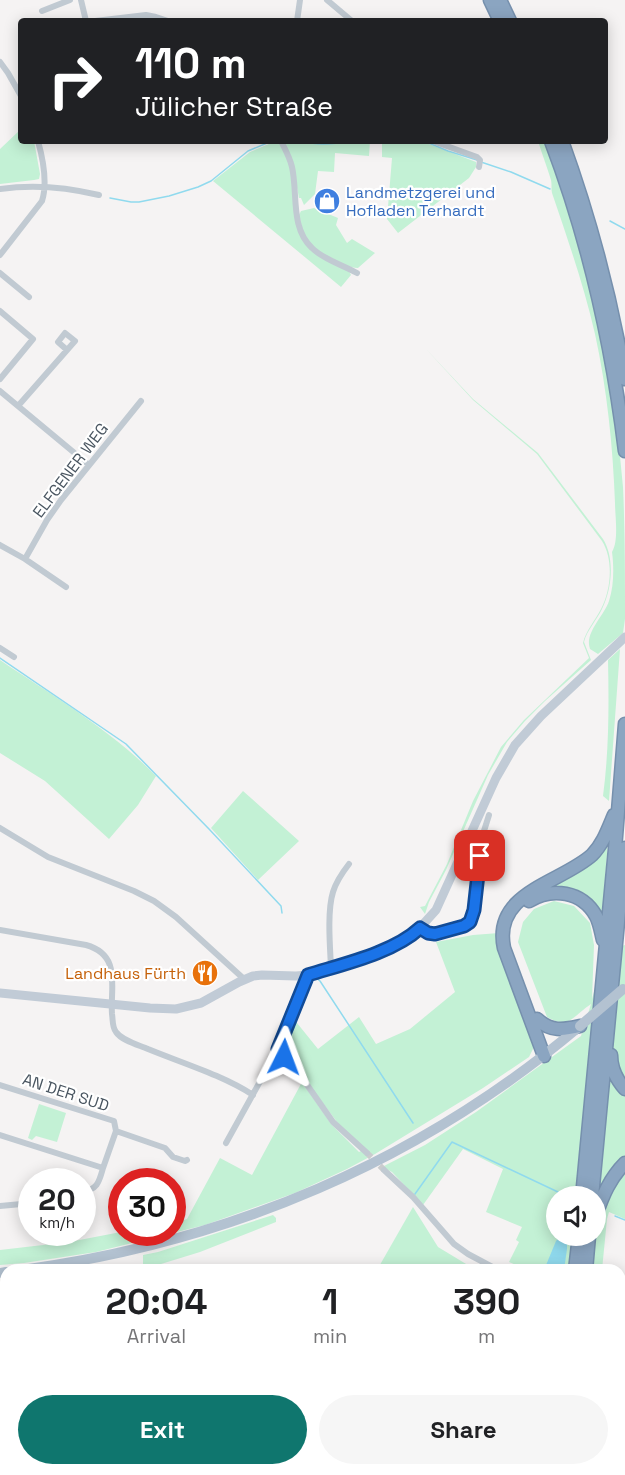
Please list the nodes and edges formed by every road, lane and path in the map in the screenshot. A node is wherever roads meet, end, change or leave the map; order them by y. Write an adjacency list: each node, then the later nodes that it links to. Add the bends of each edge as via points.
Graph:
1 (70, 0): 7 (street)
2 (81, 0): 8 (street)
3 (300, 0): 11 (street)
4 (327, 0): 12 (street)
5 (490, 0): 13 (highway)
6 (500, 0): 14 (highway)
7 (42, 11)
8 (86, 18)
9 (120, 18): 10 (street)
10 (159, 18)
11 (297, 18)
12 (348, 18)
13 (499, 18)
14 (509, 18)
15 (0, 62): 16 (street)
16 (18, 91)
17 (39, 144): 23 (street)
18 (282, 144): 28 (street, via 292,168 298,223 304,238 321,255)
19 (442, 144): 22 (street, via 475,155)
20 (552, 144): 37 (highway, via 598,295)
21 (563, 144): 33 (highway, via 595,243)
22 (480, 163)
23 (45, 187): 24 (street); 25 (street); 26 (street, via 41,204)
24 (0, 189)
25 (99, 195)
26 (0, 255)
27 (0, 273): 29 (street)
28 (357, 273)
29 (29, 297)
30 (0, 312): 32 (street, via 33,339)
31 (67, 350): 36 (street)
32 (0, 379)
33 (625, 379)
34 (0, 391): 36 (street)
35 (141, 401): 38 (street, ELFGENER WEG)
36 (18, 406): 38 (street)
37 (625, 451)
38 (89, 465): 40 (street, ELFGENER WEG, via 55,508)
39 (0, 545): 40 (street)
40 (25, 559): 41 (street)
41 (66, 587)
42 (625, 637): 51 (street, via 541,716 512,749 440,903)
43 (0, 648): 44 (street)
44 (14, 657)
45 (625, 724): 46 (highway)
46 (618, 802): 53 (highway); 64 (highway, via 604,839 593,854 526,894 506,921 504,948)
47 (489, 815): 51 (street, via 471,920 464,926 435,934)
48 (0, 828): 56 (street, via 48,858 154,901)
49 (625, 849): 60 (highway)
50 (350, 864): 54 (street, via 331,897)
51 (421, 927): 54 (street, via 389,948)
52 (0, 930): 59 (street, via 80,943 98,950 107,958 112,971)
53 (606, 951): 61 (highway, via 597,918 578,898 550,892 521,908 513,922 510,943); 77 (highway)
54 (331, 967): 55 (street)
55 (308, 975): 56 (street, via 258,975); 63 (street)
56 (244, 979): 59 (street, via 207,1000 183,1008)
57 (624, 987): 62 (main road, bridge)
58 (0, 993): 59 (street)
59 (111, 1004): 67 (street, via 114,1027 120,1036)
60 (610, 1009): 66 (highway, via 611,1062); 78 (highway)
61 (537, 1019): 62 (highway, via 556,1030); 64 (highway)
62 (580, 1026): 64 (main road)
63 (278, 1049): 67 (street); 71 (street, via 330,1119)
64 (547, 1053): 84 (main road, via 421,1137 300,1197 156,1245)
65 (0, 1085): 68 (street, AN DER SUD, via 114,1121)
66 (625, 1089)
67 (253, 1095): 70 (street)
68 (116, 1131): 72 (street); 74 (street)
69 (0, 1135): 74 (street)
70 (225, 1143)
71 (367, 1154)
72 (187, 1160)
73 (625, 1163): 79 (highway)
74 (103, 1168): 76 (street)
75 (384, 1170): 85 (street, via 454,1244)
76 (96, 1186)
77 (583, 1186)
78 (593, 1186)
79 (606, 1189)
80 (18, 1204): 81 (street)
81 (0, 1206)
82 (578, 1246): 86 (highway)
83 (588, 1246): 87 (highway)
84 (59, 1264)
85 (487, 1264)
86 (576, 1264)
87 (587, 1264)

